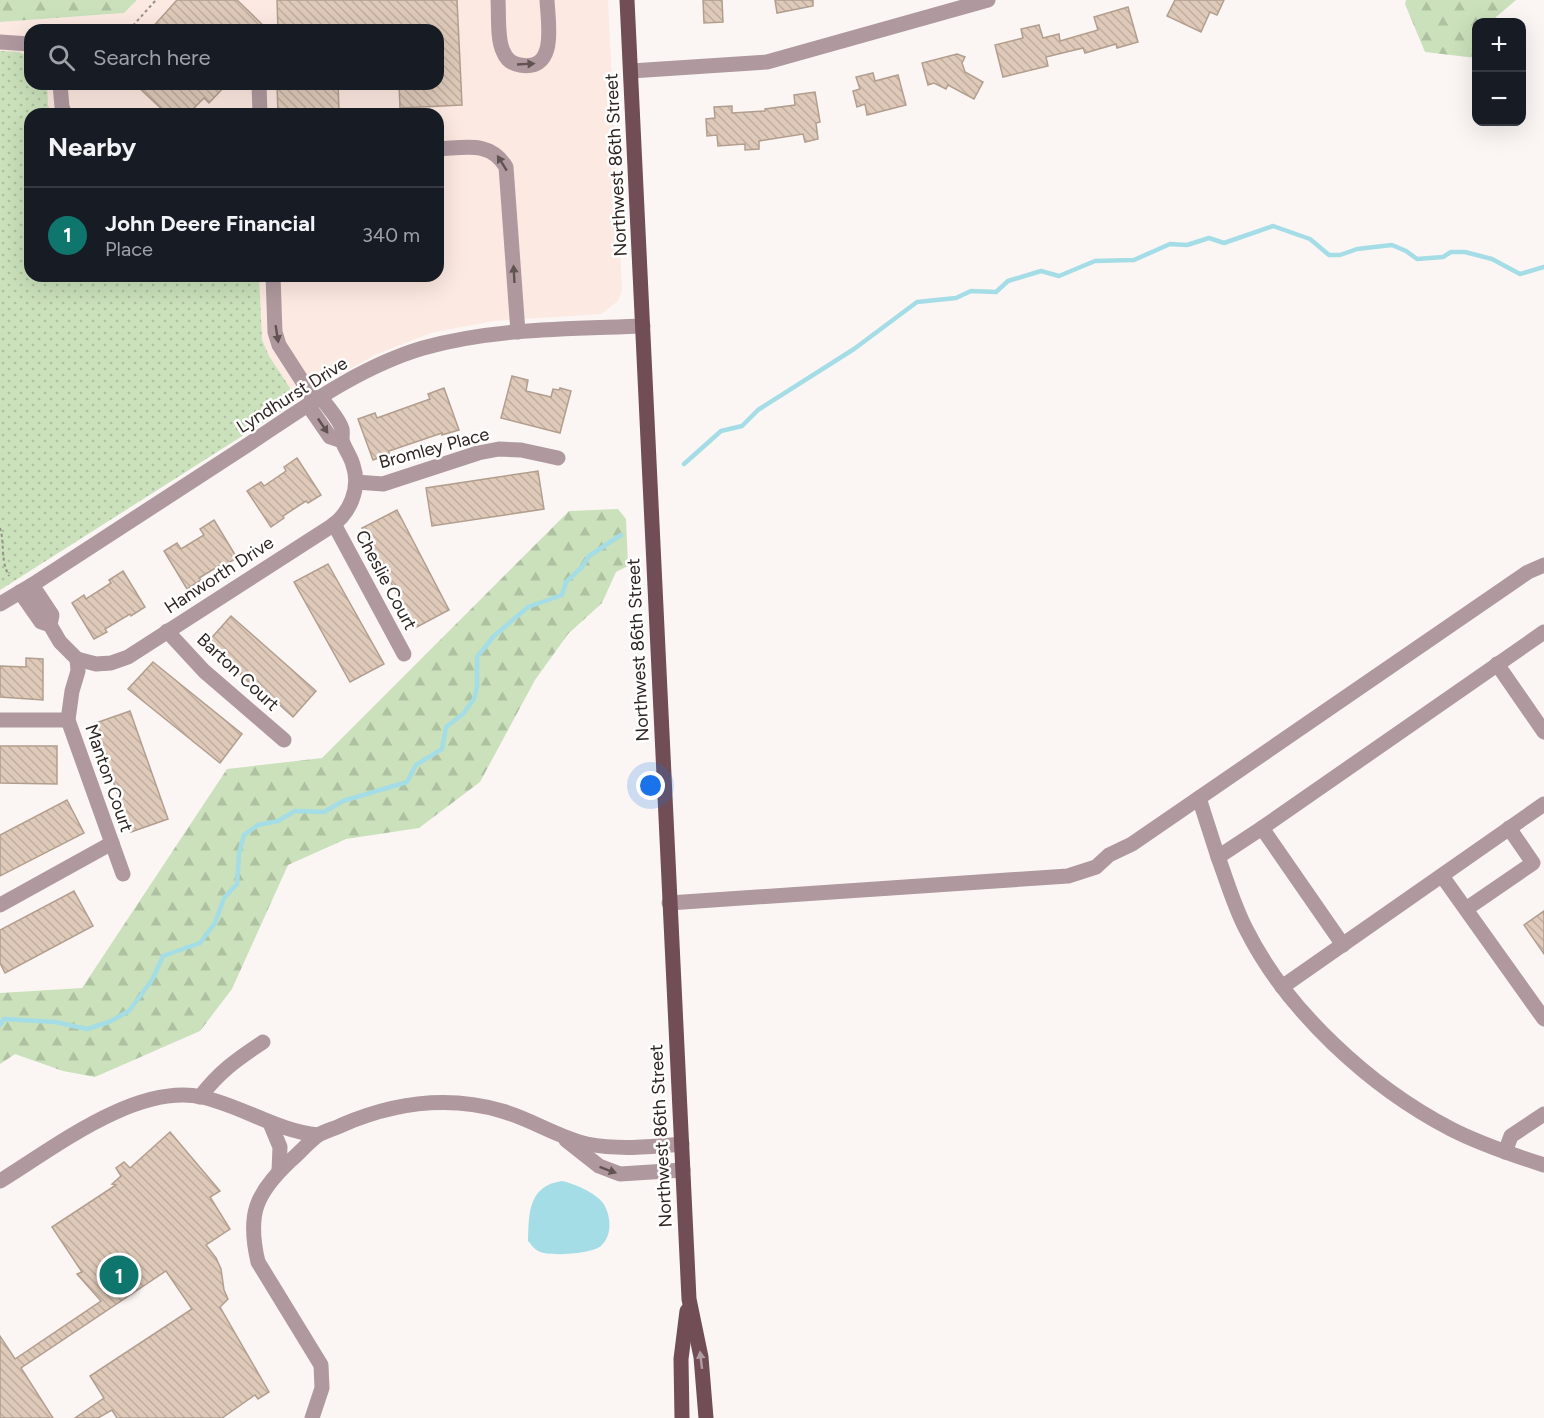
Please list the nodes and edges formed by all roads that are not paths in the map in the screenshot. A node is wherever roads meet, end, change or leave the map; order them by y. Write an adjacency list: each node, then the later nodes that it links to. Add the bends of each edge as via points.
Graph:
1 (498, 0): 2 (street, one-way to 2, via 501,47 508,60 522,66 537,63 547,52)
2 (547, 0)
3 (627, 0): 7 (main road, Northwest 86th Street)
4 (988, 0): 7 (street, via 767,62)
5 (0, 42): 6 (street)
6 (24, 44)
7 (631, 71): 14 (main road, Northwest 86th Street)
8 (61, 90): 10 (street)
9 (259, 90): 11 (street)
10 (62, 108)
11 (260, 108)
12 (444, 149): 15 (street, one-way to 12, via 506,167 501,158 480,147)
13 (273, 282): 16 (street, one-way to 16, via 279,345)
14 (643, 326): 15 (street, Lyndhurst Drive); 40 (main road, Northwest 86th Street)
15 (518, 332): 16 (street, Lyndhurst Drive, via 454,340 420,349 358,376)
16 (315, 401): 18 (street, via 330,437 342,441 350,453); 21 (street, Lyndhurst Drive)
17 (558, 458): 18 (street, Bromley Place, via 499,449 383,484)
18 (356, 482): 19 (street, Hanworth Drive, via 351,502)
19 (334, 524): 23 (street, Hanworth Drive); 25 (street, Cheslie Court)
20 (1544, 565): 32 (street, via 1528,572)
21 (26, 589): 22 (street, Lyndhurst Drive); 26 (street, via 41,622 50,626)
22 (0, 604)
23 (167, 631): 26 (street, Hanworth Drive, via 123,660 96,664); 31 (street, Barton Court, via 204,671)
24 (1544, 632): 27 (street)
25 (404, 654)
26 (77, 659): 29 (street, Manton Court)
27 (1497, 664): 30 (street); 34 (street)
28 (0, 720): 29 (street)
29 (68, 720): 36 (street, Manton Court)
30 (1544, 732)
31 (284, 740)
32 (1199, 798): 37 (street); 40 (street, via 1096,867 1068,876)
33 (1544, 804): 35 (street)
34 (1262, 828): 37 (street); 43 (street)
35 (1509, 828): 39 (street); 42 (street, via 1533,862)
36 (112, 843): 38 (street, Manton Court); 41 (street)
37 (1218, 857): 44 (street, via 1245,928)
38 (123, 874)
39 (1442, 876): 42 (street); 43 (street)
40 (669, 903): 52 (main road, Northwest 86th Street)
41 (0, 905)
42 (1466, 909): 45 (street)
43 (1343, 945): 44 (street)
44 (1282, 987): 53 (street, via 1358,1066 1398,1097 1451,1130)
45 (1544, 1019)
46 (263, 1042): 47 (street, via 231,1063)
47 (200, 1097): 49 (street); 57 (street, via 169,1096 120,1109)
48 (1544, 1114): 53 (street, via 1511,1136)
49 (270, 1123): 50 (street); 56 (street, via 280,1147)
50 (318, 1135): 51 (street, via 387,1108 425,1103 501,1110); 56 (street)
51 (561, 1136): 52 (street, via 611,1148); 55 (street, one-way to 55, via 599,1166 620,1174)
52 (682, 1144): 55 (main road, Northwest 86th Street)
53 (1504, 1152): 54 (street)
54 (1544, 1165)
55 (683, 1170): 58 (main road, Northwest 86th Street)
56 (279, 1171): 59 (street, via 256,1205 254,1245 258,1262 321,1365 322,1388)
57 (0, 1181)
58 (689, 1299): 60 (main road, Northwest 86th Street, via 681,1359); 61 (main road, Northwest 86th Street, one-way to 58, via 701,1358)
59 (312, 1418)
60 (682, 1418)
61 (706, 1418)

